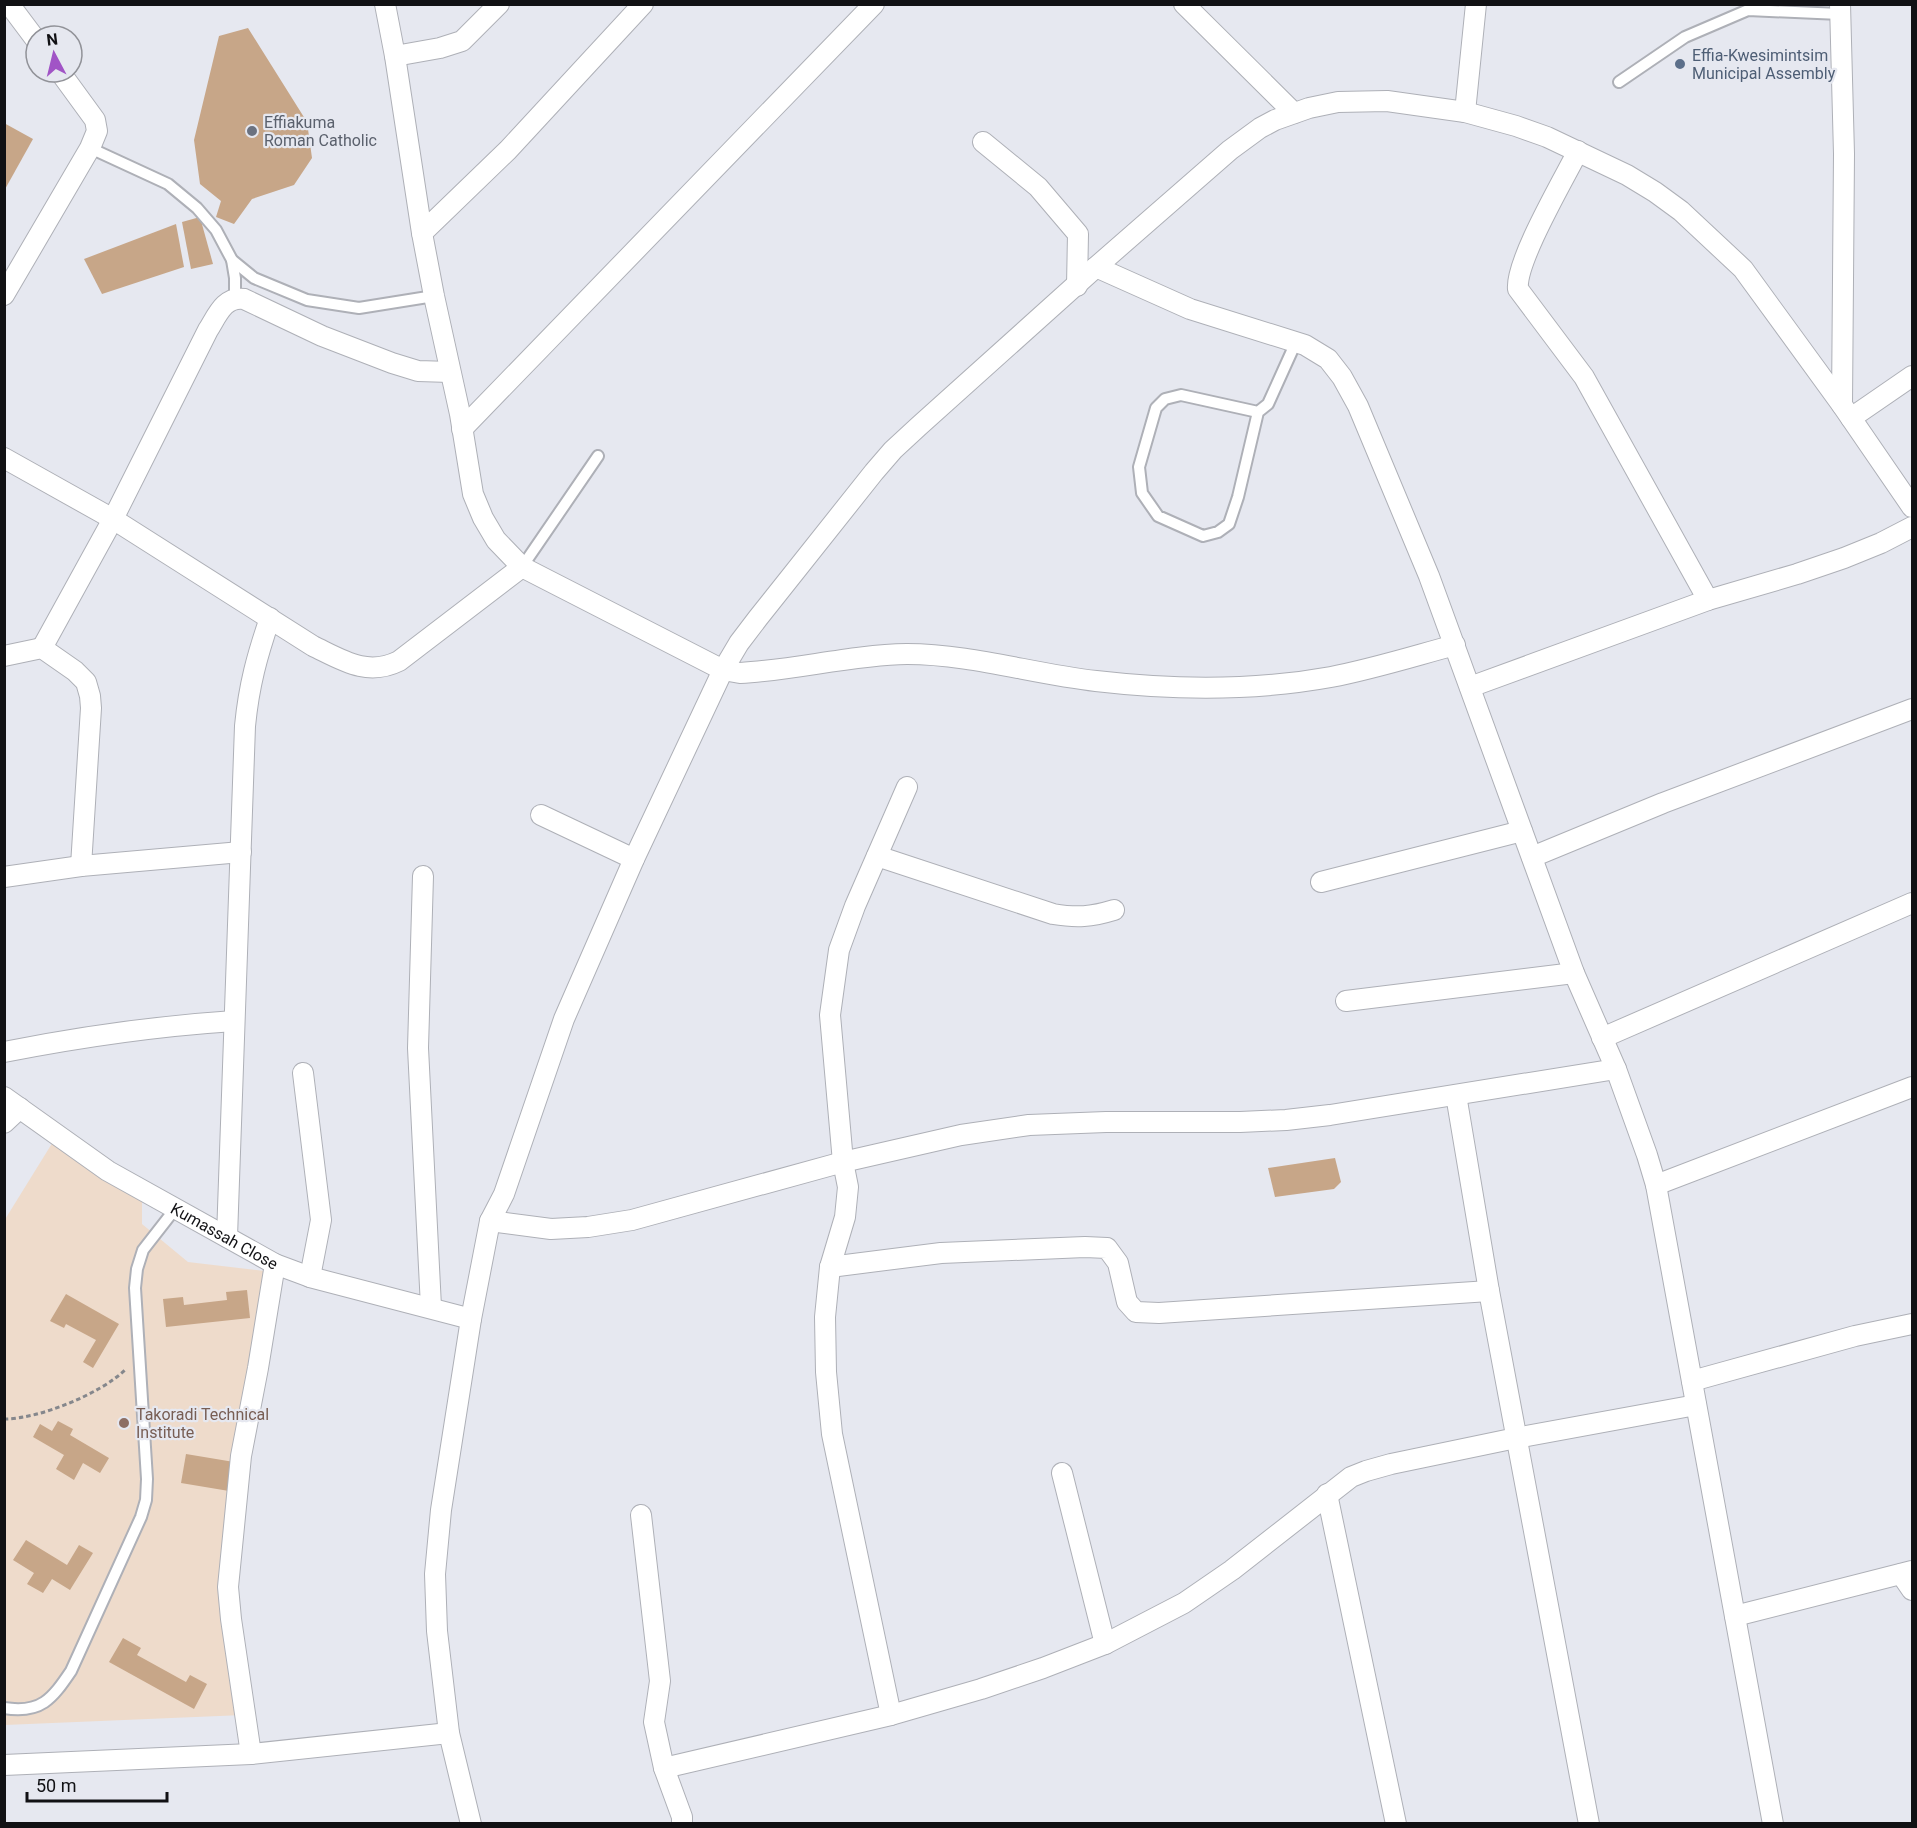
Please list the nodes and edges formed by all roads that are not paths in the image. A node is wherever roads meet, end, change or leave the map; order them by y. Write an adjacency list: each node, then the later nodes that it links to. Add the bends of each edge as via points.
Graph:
1 (9, 4): 9 (street)
2 (385, 4): 10 (street)
3 (499, 4): 10 (street, via 462,41)
4 (644, 4): 18 (street, via 508,150)
5 (874, 4): 30 (street)
6 (1184, 4): 14 (street)
7 (1476, 4): 13 (street)
8 (1840, 9): 11 (lane, via 1748,10 1685,37); 29 (street)
9 (24, 24)
10 (395, 56): 18 (street)
11 (1619, 82)
12 (69, 84): 16 (street, via 95,120 97,131)
13 (1465, 112): 14 (street, via 1386,101 1338,102); 17 (street, via 1547,136)
14 (1294, 113): 20 (street, via 1260,128 1230,150)
15 (984, 142): 21 (street, via 1038,187 1078,234)
16 (90, 148): 19 (lane, via 168,184 197,207 216,230); 22 (street)
17 (1578, 151): 29 (street, via 1655,192 1743,269); 37 (street, via 1528,250 1518,275 1518,289 1584,377)
18 (422, 233): 23 (street)
19 (232, 260): 23 (lane, via 254,278 307,300 359,308); 24 (lane)
20 (1096, 267): 21 (street); 25 (street, via 1190,309)
21 (1077, 286): 42 (street, via 874,471 739,643)
22 (4, 295)
23 (434, 296): 26 (street)
24 (235, 298): 26 (street, via 392,363 418,371); 34 (street, via 227,302 208,330)
25 (1296, 342): 28 (lane, via 1268,404); 39 (street, via 1328,359 1359,406)
26 (450, 372): 30 (street)
27 (1912, 376): 29 (street)
28 (1258, 412): 28 (lane, via 1181,395 1165,399 1155,408 1139,467 1142,493 1158,516 1203,536 1229,524)
29 (1846, 412): 33 (street)
30 (462, 429): 36 (street, via 472,494 496,540)
31 (598, 456): 36 (lane)
32 (4, 458): 34 (street)
33 (1912, 507)
34 (113, 519): 38 (street); 40 (street)
35 (1912, 527): 37 (street, via 1844,558)
36 (522, 567): 38 (street, via 389,667 377,669 346,662); 42 (street)
37 (1708, 600): 43 (street)
38 (270, 618): 48 (street, via 249,690)
39 (1455, 645): 42 (street, via 1331,677 1212,688 1093,681 908,654 753,672); 43 (street)
40 (42, 648): 41 (street); 52 (street, via 86,682 90,696)
41 (4, 656)
42 (723, 670): 51 (street)
43 (1470, 687): 47 (street)
44 (1912, 709): 50 (street)
45 (907, 787): 49 (street)
46 (541, 815): 51 (street)
47 (1522, 831): 50 (street); 55 (street)
48 (241, 852): 52 (street); 60 (street)
49 (877, 856): 57 (street, via 1053,914 1091,917); 69 (street, via 839,950 831,1015)
50 (1532, 857): 58 (street)
51 (634, 859): 72 (street, via 564,1019 504,1194)
52 (81, 866): 54 (street)
53 (423, 876): 78 (street, via 418,1048)
54 (4, 877)
55 (1321, 882)
56 (1912, 903): 61 (street)
57 (1114, 910)
58 (1574, 973): 59 (street); 61 (street)
59 (1346, 1000)
60 (234, 1021): 62 (street, via 119,1033); 73 (street)
61 (1602, 1038): 63 (street)
62 (4, 1052)
63 (1616, 1069): 66 (street); 70 (street)
64 (303, 1073): 76 (street, via 321,1220)
65 (1912, 1087): 70 (street)
66 (1456, 1095): 69 (street, via 1286,1120 1029,1125 961,1135); 77 (street)
67 (12, 1103): 68 (street); 71 (street, Kumassah Close, via 108,1171)
68 (4, 1122)
69 (843, 1162): 72 (street, via 632,1220 551,1229); 75 (street, via 848,1198)
70 (1656, 1185): 81 (street)
71 (175, 1209): 73 (street, Kumassah Close); 90 (lane, via 143,1250 137,1269 147,1479 141,1517 71,1671 56,1692 41,1705 22,1711)
72 (490, 1221): 79 (street)
73 (227, 1237): 74 (street, Kumassah Close)
74 (275, 1263): 76 (street, Kumassah Close); 93 (street, via 241,1456 228,1587)
75 (830, 1267): 77 (street, via 941,1253 1107,1248 1118,1263 1127,1302 1136,1312 1159,1313); 91 (street, via 825,1317 832,1434)
76 (310, 1277): 78 (street, Kumassah Close)
77 (1489, 1291): 83 (street)
78 (431, 1307): 79 (street, Kumassah Close)
79 (471, 1319): 92 (street, via 441,1509 435,1574)
80 (1912, 1324): 81 (street)
81 (1692, 1381): 82 (street)
82 (1696, 1405): 83 (street); 88 (street)
83 (1516, 1438): 85 (street, via 1374,1469 1351,1477); 99 (street)
84 (1062, 1473): 89 (street)
85 (1327, 1494): 89 (street, via 1184,1603); 98 (street)
86 (641, 1515): 95 (street, via 660,1681 654,1722)
87 (1909, 1578): 88 (street)
88 (1735, 1616): 100 (street)
89 (1105, 1644): 91 (street, via 981,1689)
90 (4, 1708)
91 (891, 1715): 95 (street)
92 (449, 1733): 93 (street); 96 (street)
93 (251, 1754): 94 (street)
94 (4, 1765)
95 (664, 1768): 97 (street)
96 (471, 1824)
97 (681, 1824)
98 (1396, 1824)
99 (1589, 1824)
100 (1773, 1824)

